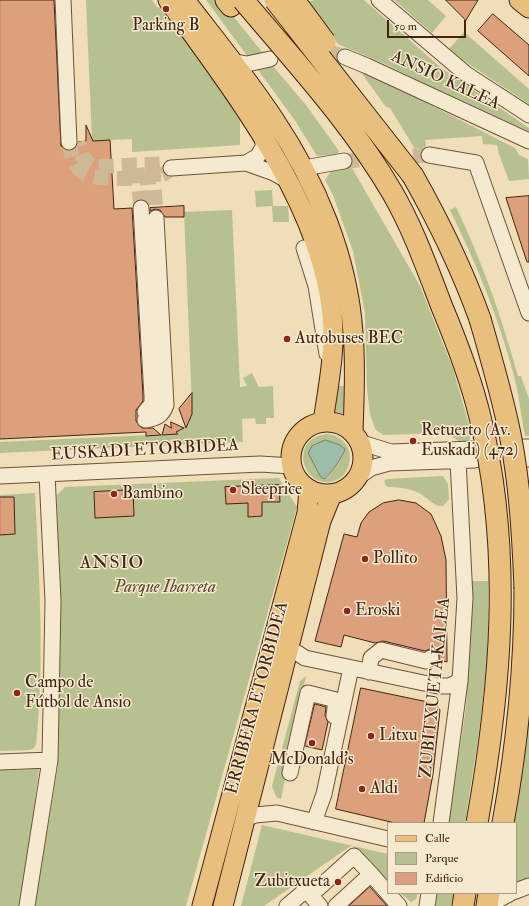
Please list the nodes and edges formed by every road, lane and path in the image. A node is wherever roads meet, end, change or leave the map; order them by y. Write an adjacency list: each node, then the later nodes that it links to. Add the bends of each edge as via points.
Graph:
1 (63, 0): 2 (street, via 74,142)
2 (72, 0)
3 (168, 0): 15 (main road)
4 (185, 0): 13 (main road)
5 (275, 0): 22 (highway, bridge)
6 (294, 0): 22 (highway, bridge, via 367,98)
7 (379, 0): 14 (street, via 466,74)
8 (519, 0): 10 (main road)
9 (234, 2): 52 (highway, bridge, via 322,94 369,157 392,193 413,234 464,363 480,418 492,483 499,547 501,620 496,693)
10 (529, 8)
11 (345, 57): 16 (street, ANSIO KALEA)
12 (270, 59): 13 (street, via 247,64)
13 (231, 60): 21 (main road, via 274,118)
14 (529, 115)
15 (263, 138): 19 (street, via 263,147 258,156); 23 (main road)
16 (529, 141)
17 (429, 155): 27 (street, via 476,164)
18 (344, 161): 21 (street)
19 (246, 163): 20 (street); 23 (street)
20 (171, 168)
21 (304, 168): 30 (main road, via 326,216 345,279 353,333)
22 (413, 176): 53 (highway, bridge, via 453,253 480,318 502,400 514,460 523,545 525,626 521,694)
23 (290, 182): 28 (main road, via 309,225 328,286 333,341)
24 (141, 208): 25 (street, via 152,396 152,404 145,416 159,416 166,404)
25 (156, 218)
26 (304, 248): 28 (street, via 316,286)
27 (529, 313)
28 (329, 380): 29 (main road)
29 (324, 422): 30 (main road, via 340,424); 32 (main road, via 309,427 298,437 292,451)
30 (356, 438): 31 (street, via 391,452 475,455); 35 (main road, via 363,459)
31 (458, 460): 35 (street, via 389,463 371,468); 42 (street, ZUBITXUETA KALEA, via 468,528 471,577 466,598)
32 (292, 466): 33 (street, EUSKADI ETORBIDEA, via 260,464); 36 (main road, via 298,479)
33 (47, 474): 34 (street, EUSKADI ETORBIDEA); 46 (street, via 53,601)
34 (0, 476)
35 (358, 477): 37 (main road, via 344,490)
36 (310, 489): 37 (main road); 66 (main road, ERRIBERA ETORBIDEA, via 307,513)
37 (332, 494): 38 (main road, ERRIBERA ETORBIDEA, via 321,521)
38 (288, 646): 40 (street, via 305,658); 49 (main road, ERRIBERA ETORBIDEA)
39 (431, 658): 41 (street, via 426,661 381,650 372,658)
40 (351, 668): 41 (street); 45 (street, via 350,704)
41 (369, 672): 43 (street)
42 (460, 681): 43 (street); 44 (street, ZUBITXUETA KALEA)
43 (442, 687): 44 (street)
44 (457, 703): 51 (street, ZUBITXUETA KALEA)
45 (337, 734): 48 (street, via 334,719 336,700 308,693); 50 (street, via 320,810)
46 (50, 760): 47 (street); 65 (street)
47 (0, 762)
48 (290, 773)
49 (245, 819): 50 (street, via 255,815 277,813); 67 (main road, ERRIBERA ETORBIDEA)
50 (314, 822): 54 (street)
51 (441, 822)
52 (478, 822)
53 (503, 822)
54 (387, 839)
55 (371, 874): 58 (street); 64 (street, via 354,856); 69 (street)
56 (529, 886): 57 (street)
57 (517, 891)
58 (387, 892)
59 (389, 894): 70 (street)
60 (429, 894): 71 (street)
61 (465, 894): 72 (highway)
62 (510, 894): 63 (street)
63 (501, 898)
64 (316, 901): 68 (street, via 306,890)
65 (27, 906)
66 (202, 906)
67 (222, 906)
68 (287, 906)
69 (336, 906)
70 (400, 906)
71 (427, 906)
72 (462, 906)

